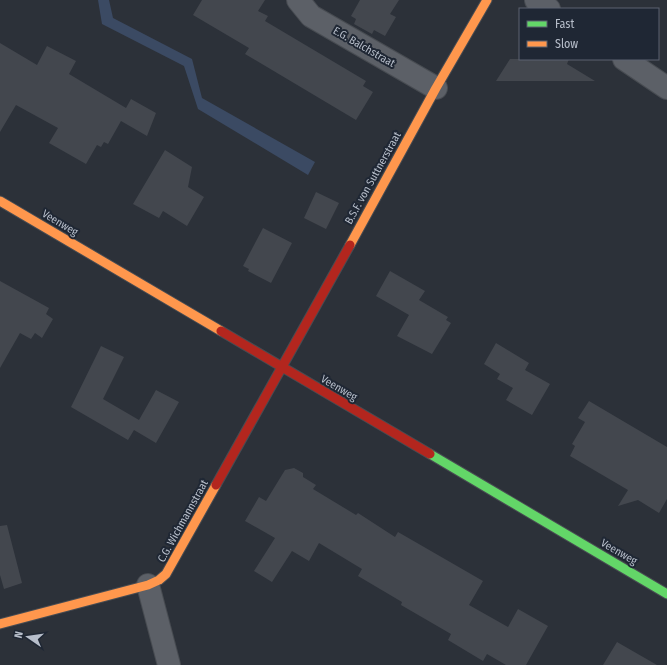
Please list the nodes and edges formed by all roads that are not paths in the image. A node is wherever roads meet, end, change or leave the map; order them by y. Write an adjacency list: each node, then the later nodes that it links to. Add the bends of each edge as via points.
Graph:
1 (298, 0): 6 (street, E.G. Balchstraat, via 311,16)
2 (487, 0): 6 (street, B.S.F. von Suttnerstraat)
3 (536, 0): 4 (street)
4 (548, 8)
5 (625, 60): 7 (street)
6 (436, 88): 9 (street, B.S.F. von Suttnerstraat)
7 (667, 88)
8 (0, 201): 9 (street, Veenweg)
9 (282, 368): 10 (street, C.G. Wichmannstraat, via 172,566 160,580); 11 (street, Veenweg)
10 (148, 585): 12 (street, C.G. Wichmannstraat); 13 (street)
11 (667, 594)
12 (0, 624)
13 (169, 665)

